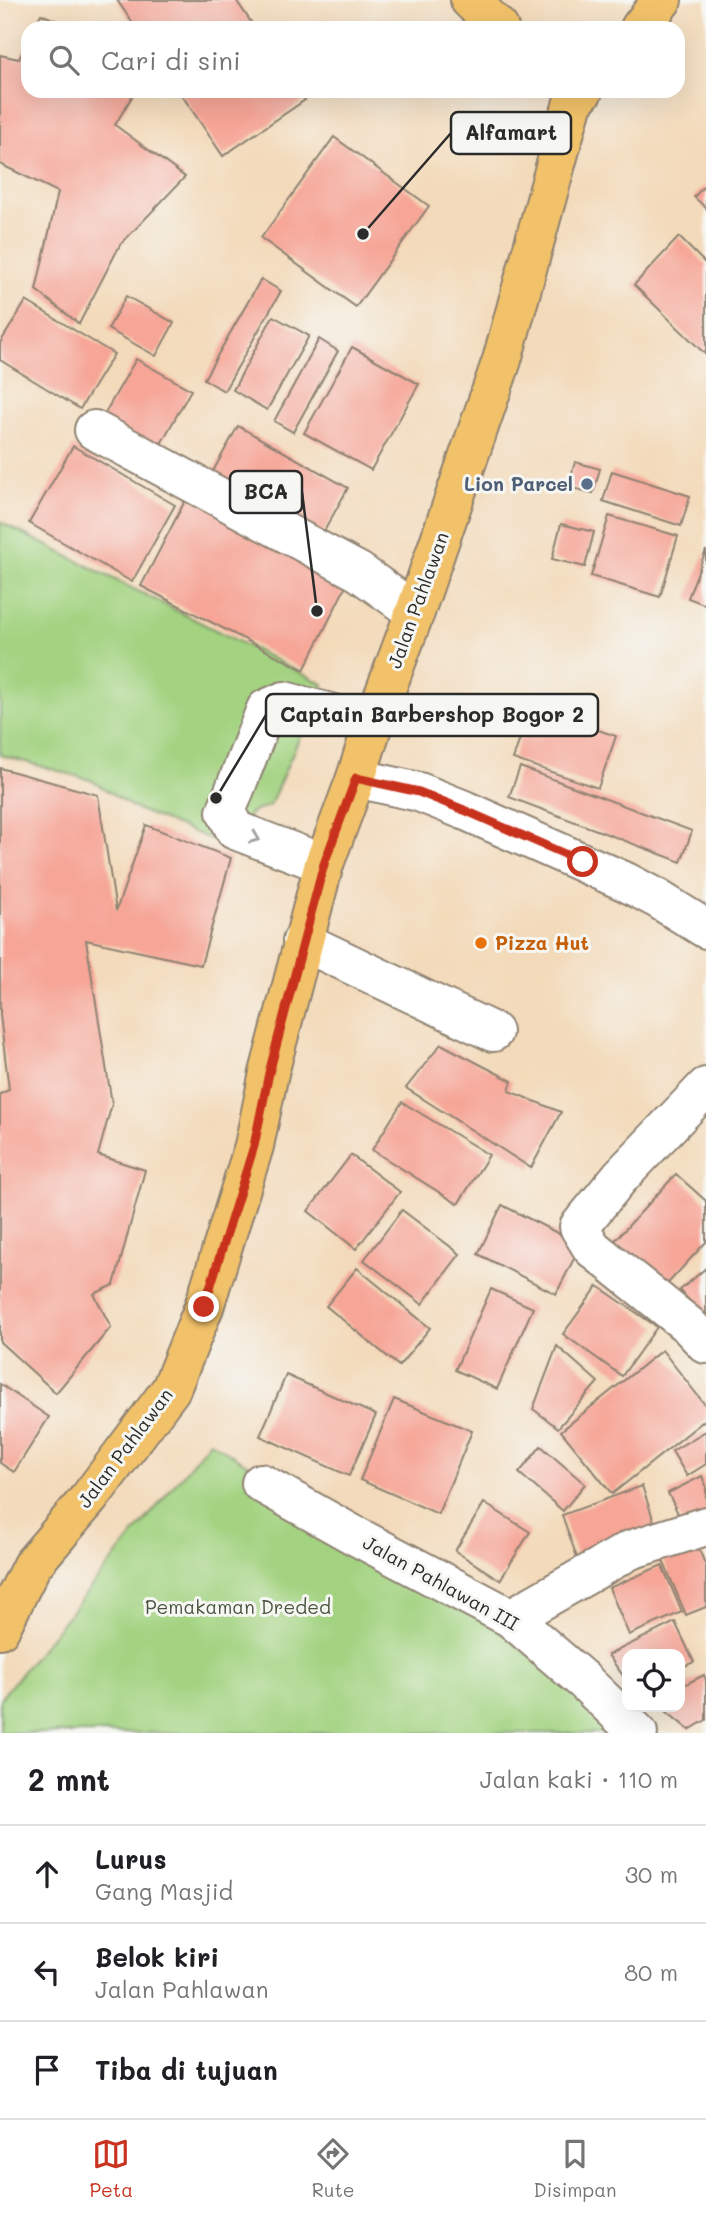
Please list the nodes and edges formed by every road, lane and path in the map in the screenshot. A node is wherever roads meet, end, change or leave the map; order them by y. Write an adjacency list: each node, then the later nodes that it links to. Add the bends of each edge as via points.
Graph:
1 (470, 0): 3 (main road)
2 (662, 0): 4 (main road)
3 (492, 21)
4 (646, 21)
5 (572, 98): 7 (main road, Jalan Pahlawan, via 502,360)
6 (94, 430): 7 (street, via 359,572)
7 (415, 612): 8 (main road, Jalan Pahlawan)
8 (373, 724): 9 (main road, Jalan Pahlawan); 10 (street, one-way to 10, via 285,701 266,709 226,812 235,830)
9 (356, 778): 10 (main road, Jalan Pahlawan); 11 (street, via 419,792 476,815 626,882)
10 (324, 864): 12 (main road, Jalan Pahlawan)
11 (706, 929)
12 (302, 941): 13 (street); 19 (main road, Jalan Pahlawan, via 254,1146 204,1307 171,1389 32,1565)
13 (493, 1032)
14 (706, 1087): 15 (street, via 579,1227 592,1248)
15 (706, 1343)
16 (261, 1483): 18 (street, Jalan Pahlawan III)
17 (706, 1526): 18 (street, via 630,1550)
18 (511, 1618): 20 (street, Jalan Pahlawan III)
19 (0, 1629)
20 (638, 1733)

